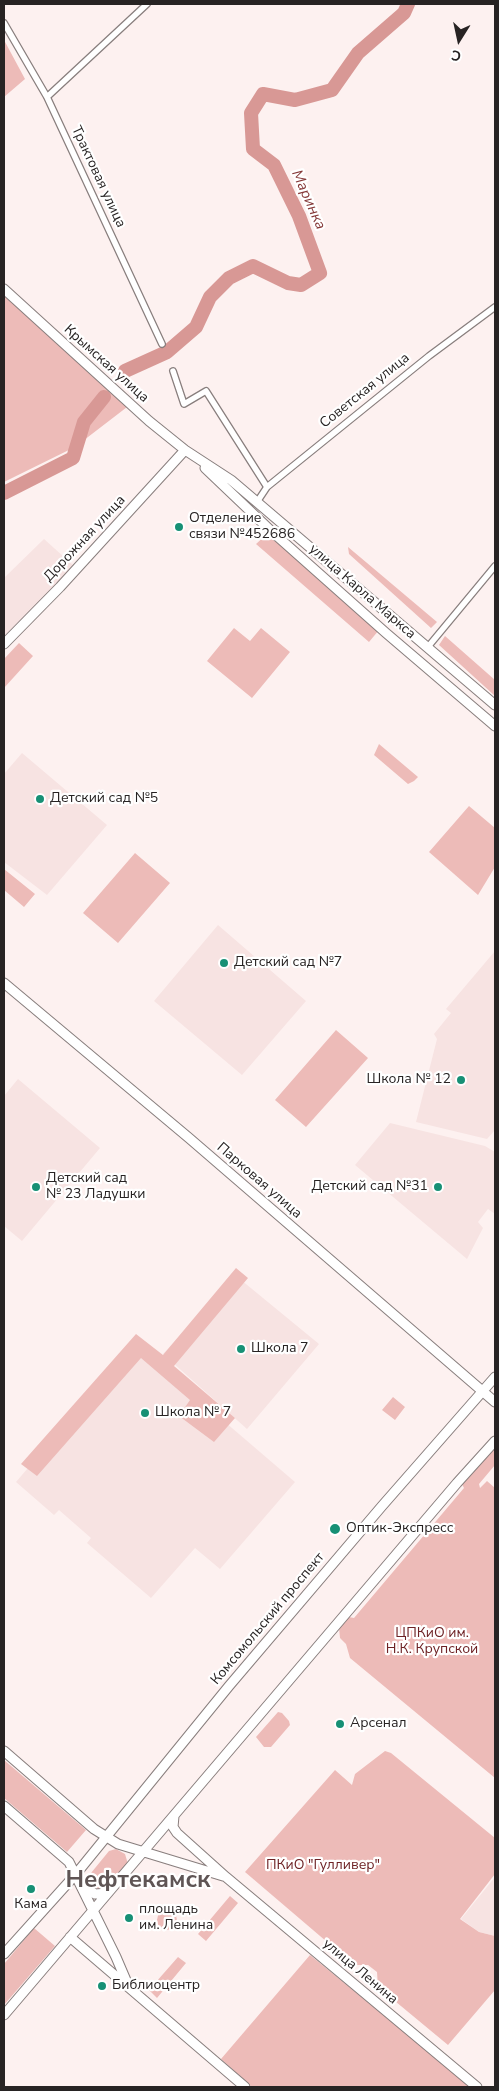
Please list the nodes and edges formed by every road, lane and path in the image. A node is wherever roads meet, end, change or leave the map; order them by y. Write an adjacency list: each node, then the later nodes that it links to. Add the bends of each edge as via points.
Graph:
1 (146, 4): 3 (street)
2 (4, 24): 3 (street, Трактовая улица)
3 (47, 97): 6 (street, Трактовая улица)
4 (4, 289): 8 (main road, Крымская улица, via 115,392)
5 (495, 306): 9 (street, Советская улица)
6 (162, 344)
7 (174, 371): 9 (street, via 184,404 206,391)
8 (189, 453): 10 (main road, улица Карла Маркса, via 231,480); 12 (main road, Дорожная улица); 15 (main road, улица Карла Маркса, via 269,529)
9 (267, 487): 10 (street, Советская улица)
10 (257, 502): 13 (main road, улица Карла Маркса)
11 (495, 566): 13 (street)
12 (4, 644)
13 (427, 648): 14 (main road, улица Карла Маркса)
14 (463, 677): 15 (main road); 16 (main road, улица Карла Маркса)
15 (452, 690): 17 (main road, улица Карла Маркса)
16 (495, 704)
17 (495, 726)
18 (4, 983): 20 (main road, Парковая улица)
19 (495, 1377): 20 (main road, Комсомольский проспект)
20 (484, 1392): 21 (main road, Парковая улица); 26 (main road, Комсомольский проспект, via 382,1506)
21 (495, 1402)
22 (495, 1440): 25 (main road)
23 (4, 1751): 26 (main road, улица Ленина)
24 (4, 1806): 30 (main road, via 69,1862)
25 (174, 1816): 28 (main road); 31 (main road, улица Ленина, via 173,1827 177,1832)
26 (105, 1836): 27 (main road, улица Ленина); 30 (main road)
27 (118, 1844): 28 (main road, улица Ленина); 29 (main road, via 128,1854)
28 (143, 1850): 29 (main road); 31 (main road, улица Ленина)
29 (129, 1868): 33 (main road)
30 (76, 1874): 32 (main road); 36 (main road)
31 (226, 1877): 40 (main road, улица Ленина)
32 (81, 1886): 33 (main road, via 95,1894); 34 (main road)
33 (108, 1893): 34 (main road)
34 (92, 1912): 35 (main road); 37 (main road)
35 (70, 1937): 37 (main road); 38 (main road)
36 (4, 1954)
37 (129, 1988): 39 (main road)
38 (4, 2015)
39 (245, 2087)
40 (477, 2087)

